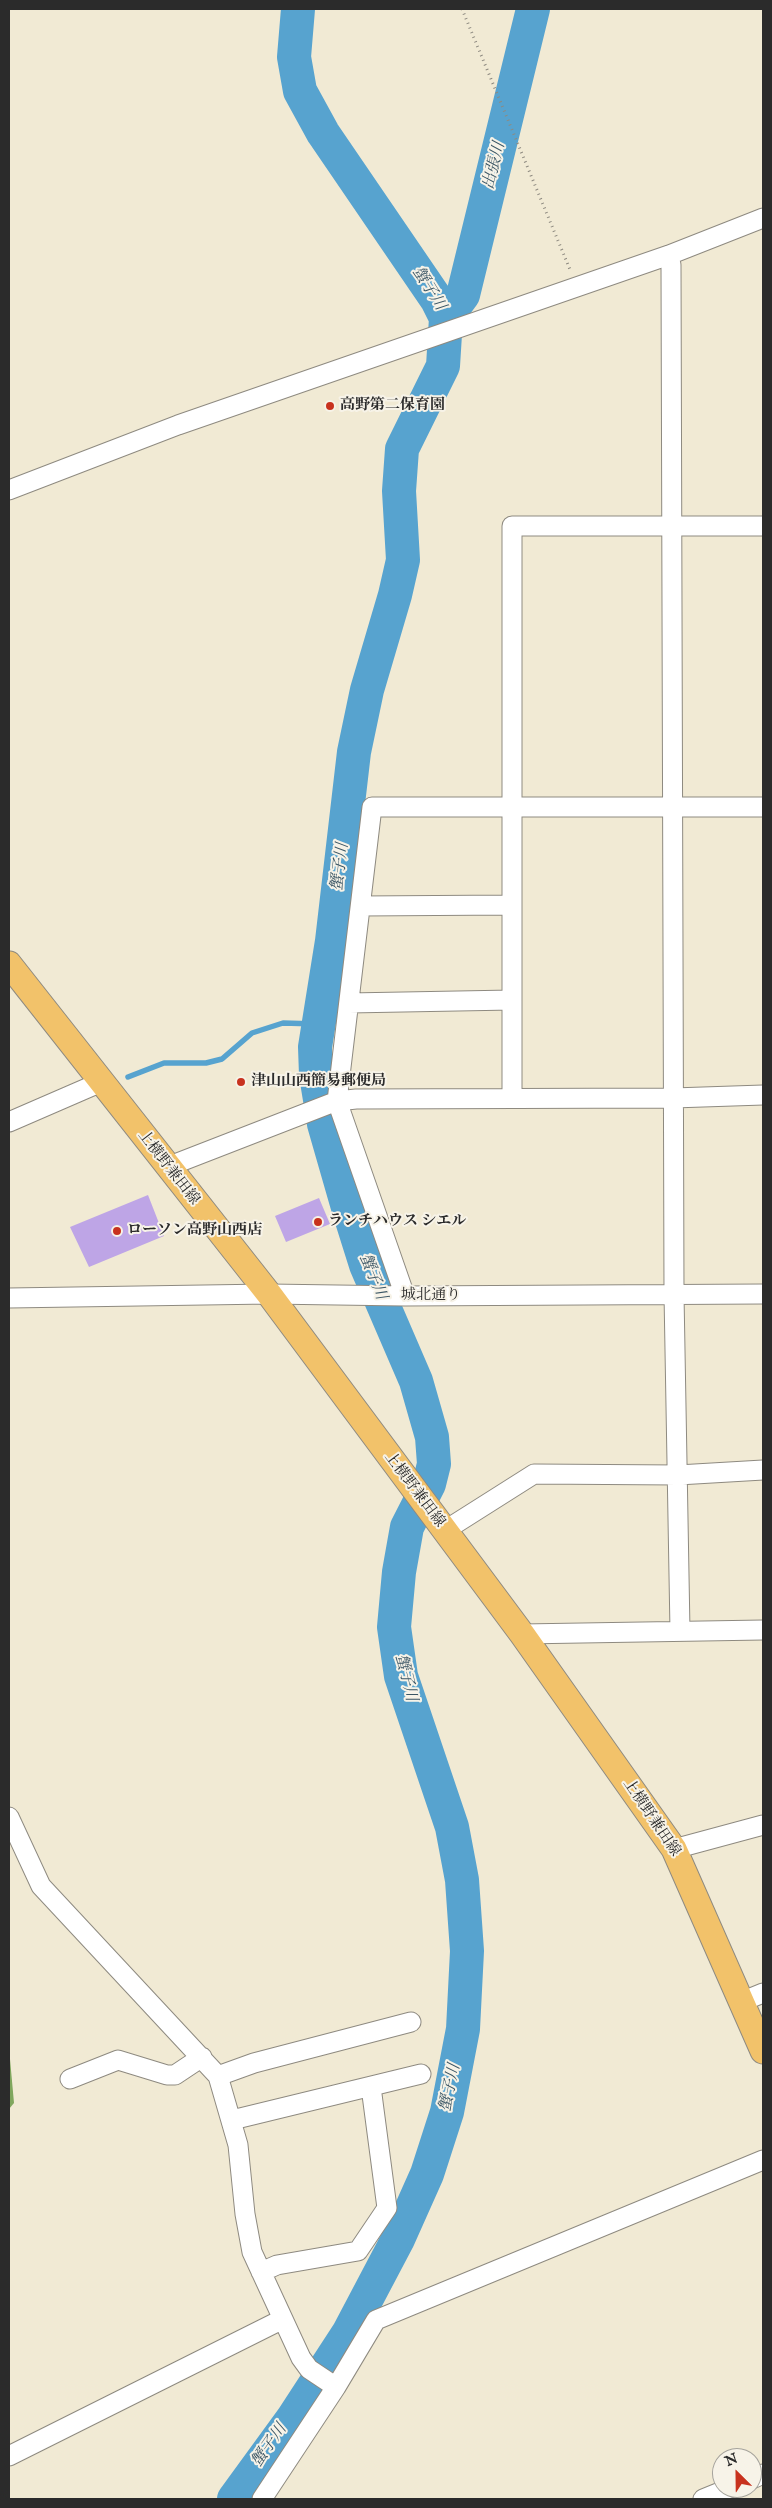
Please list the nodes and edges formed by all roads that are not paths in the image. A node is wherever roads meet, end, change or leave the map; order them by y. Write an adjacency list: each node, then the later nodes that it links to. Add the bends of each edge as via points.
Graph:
1 (763, 218): 2 (street)
2 (669, 255): 3 (street, via 178,425); 4 (street)
3 (9, 490)
4 (672, 525): 5 (street); 6 (street, via 512,526); 7 (street)
5 (763, 526)
6 (512, 806): 7 (street); 9 (street, via 372,807); 10 (street)
7 (672, 807): 8 (street); 17 (street)
8 (763, 807)
9 (360, 906): 10 (street); 13 (street)
10 (512, 906): 12 (street)
11 (9, 964): 14 (main road, 上横野兼田線)
12 (512, 1000): 13 (street); 16 (street)
13 (349, 1003): 18 (street)
14 (100, 1080): 19 (street); 20 (main road, 上横野兼田線)
15 (763, 1095): 17 (street)
16 (512, 1098): 17 (street); 18 (street)
17 (673, 1098): 22 (street)
18 (337, 1101): 20 (street); 24 (street)
19 (9, 1122)
20 (167, 1167): 21 (main road, 上横野兼田線)
21 (269, 1294): 24 (street, 城北通り); 25 (street, 城北通り); 28 (main road, 上横野兼田線)
22 (674, 1294): 23 (street, 城北通り); 24 (street, 城北通り); 27 (street)
23 (763, 1294)
24 (400, 1296)
25 (9, 1298)
26 (763, 1470): 27 (street)
27 (678, 1474): 28 (street, via 534,1474); 30 (street)
28 (437, 1521): 31 (main road, 上横野兼田線)
29 (763, 1630): 30 (street)
30 (680, 1631): 31 (street)
31 (522, 1634): 34 (main road, 上横野兼田線)
32 (9, 1817): 38 (street, via 41,1886)
33 (763, 1825): 34 (street)
34 (674, 1849): 35 (main road, 上横野兼田線)
35 (752, 1998): 37 (main road, 上横野兼田線)
36 (411, 2022): 40 (street, via 254,2063)
37 (763, 2051)
38 (202, 2057): 40 (street); 41 (street, via 175,2075 118,2060)
39 (421, 2074): 42 (street)
40 (218, 2076): 43 (street)
41 (70, 2079)
42 (371, 2087): 43 (street); 45 (street, via 387,2208 358,2251 277,2265)
43 (232, 2120): 45 (street, via 252,2252)
44 (763, 2160): 47 (street, via 376,2320)
45 (261, 2272): 46 (street)
46 (283, 2319): 47 (street, via 301,2358 309,2368); 48 (street)
47 (334, 2385): 49 (street)
48 (9, 2456)
49 (262, 2499)

